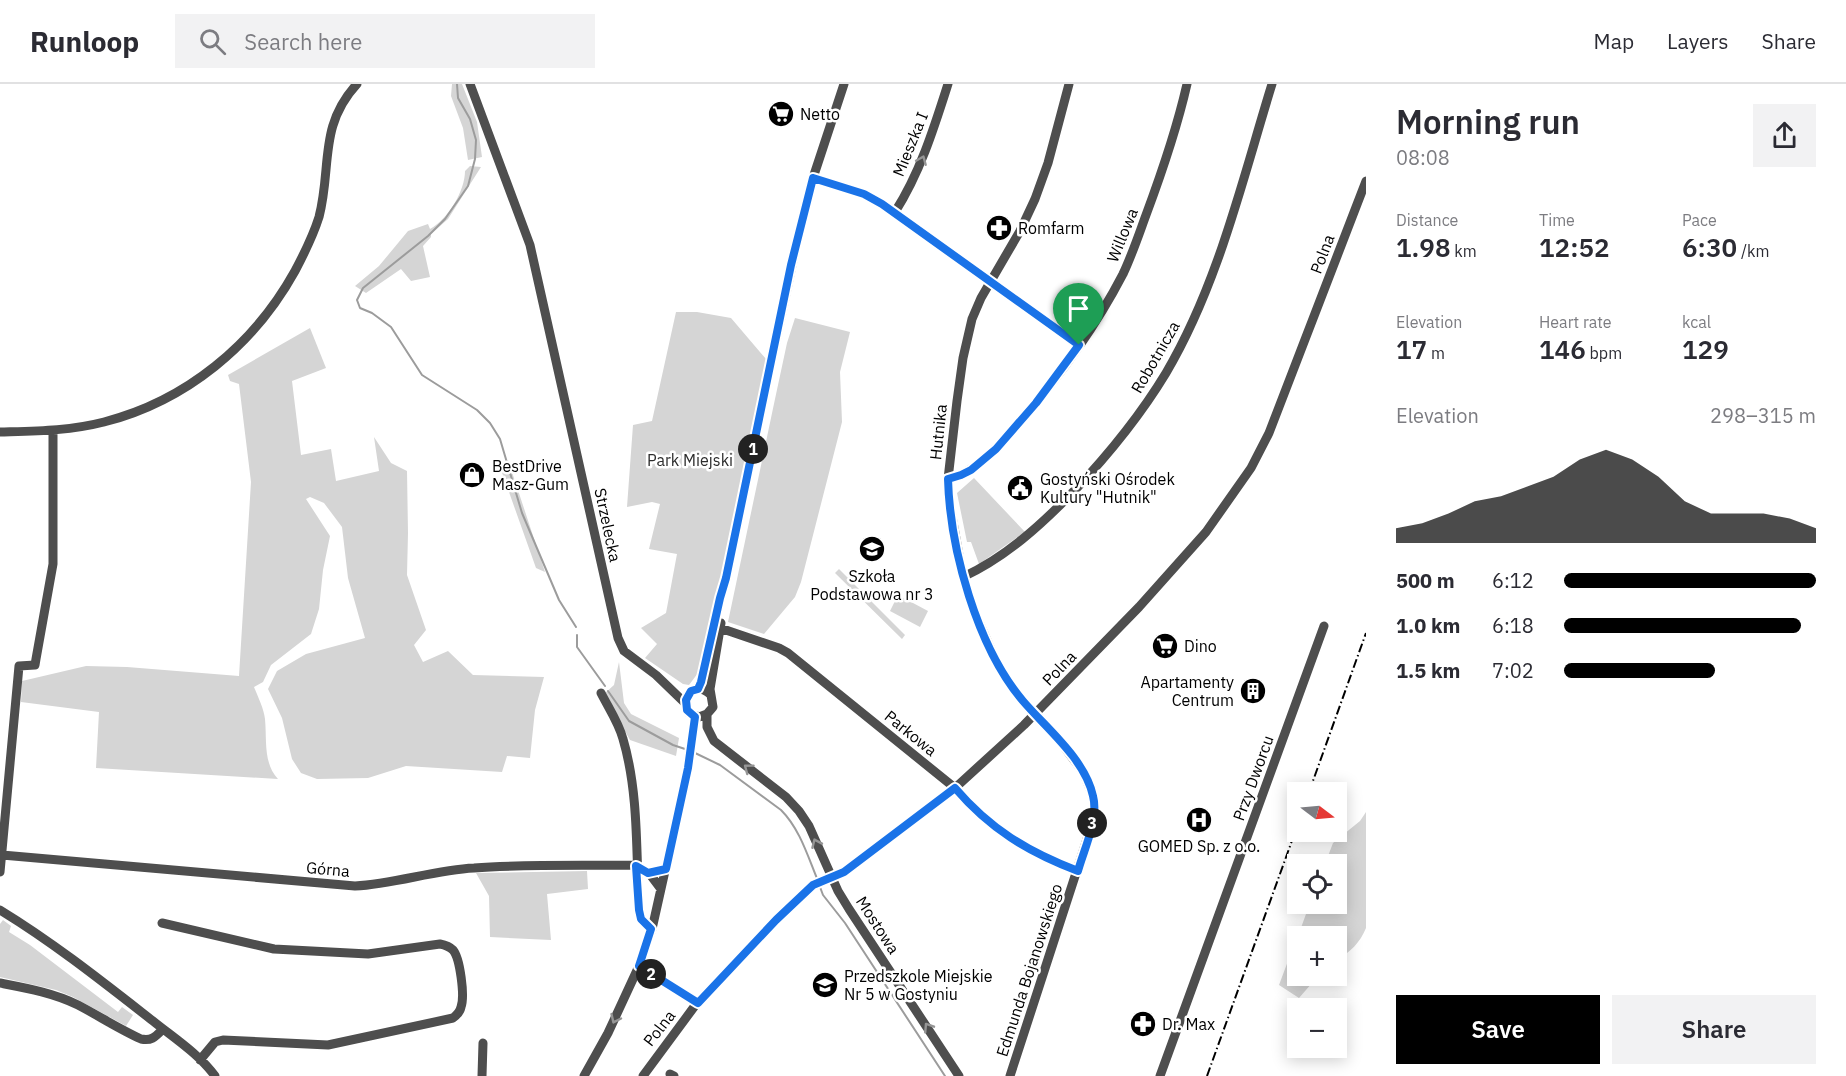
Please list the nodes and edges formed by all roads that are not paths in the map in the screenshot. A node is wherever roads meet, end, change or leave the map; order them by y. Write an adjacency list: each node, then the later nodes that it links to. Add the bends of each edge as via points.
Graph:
1 (357, 84): 13 (street, via 331,131 320,209 307,247 280,296 252,332 221,362 159,402 86,426)
2 (470, 84): 20 (street, Strzelecka, via 530,245 618,638 624,651)
3 (844, 84): 8 (street)
4 (948, 84): 10 (street, Mieszka I, one-way to 4, via 925,152)
5 (1070, 84): 11 (street, Hutnika, via 1035,199)
6 (1187, 84): 12 (street, Willowa, via 1133,251)
7 (1272, 84): 16 (street, Robotnicza, via 1218,258 1166,374 1106,457 1066,499 1033,531 987,566)
8 (813, 178): 10 (street, via 864,194); 17 (street, via 791,265)
9 (1366, 181): 26 (street, Polna, via 1284,398 1251,468 1229,502 1181,560)
10 (895, 212): 11 (street)
11 (990, 282): 12 (street); 15 (street, Hutnika, via 972,319 963,358)
12 (1079, 345): 15 (street, Willowa, via 996,449 971,470)
13 (53, 431): 14 (street); 31 (street, via 51,586 34,665 19,666)
14 (0, 432)
15 (948, 479): 16 (street, Hutnika)
16 (963, 577): 26 (street, Hutnika, via 997,663)
17 (726, 578): 19 (street); 21 (street, via 701,682)
18 (1324, 626): 54 (street, Przy Dworcu)
19 (720, 628): 23 (street); 30 (street, Parkowa, via 788,653)
20 (656, 675): 21 (street, Strzelecka, via 679,688); 24 (street, Strzelecka)
21 (694, 690): 23 (street); 24 (street)
22 (600, 693): 32 (street, via 623,737 630,770)
23 (710, 694): 25 (street, via 713,707)
24 (685, 703): 27 (street)
25 (707, 714): 27 (street); 28 (street, via 706,727)
26 (1035, 714): 30 (street, Polna); 34 (street, Edmunda Bojanowskiego, via 1083,772 1093,796 1092,821)
27 (695, 717): 29 (street)
28 (714, 741): 29 (street, via 702,737); 37 (street, Mostowa, one-way to 28, via 809,826 799,811)
29 (692, 743): 33 (street)
30 (955, 788): 34 (street, Parkowa, via 1008,837); 37 (street, Polna, via 844,872)
31 (2, 855): 32 (street, Górna, via 355,886 475,868); 35 (street)
32 (636, 866): 36 (street); 41 (street, via 641,919)
33 (666, 869): 36 (street); 38 (street)
34 (1078, 871): 53 (street, Edmunda Bojanowskiego)
35 (0, 872)
36 (648, 873): 38 (street)
37 (829, 879): 44 (street, Polna, via 813,885 776,920); 52 (street, Mostowa, one-way to 37)
38 (662, 889): 41 (street)
39 (0, 910): 45 (street, via 56,947)
40 (162, 923): 47 (street, via 274,949 368,954 440,944 448,946 459,962 462,1003 453,1018 328,1045 223,1040 215,1042)
41 (651, 929): 42 (street)
42 (639, 966): 44 (street); 48 (street, one-way to 48)
43 (0, 983): 45 (street, via 76,1004 141,1039 154,1038)
44 (698, 1003): 51 (street, Polna)
45 (163, 1029): 47 (street)
46 (483, 1043): 50 (street)
47 (200, 1059): 49 (street)
48 (588, 1075)
49 (215, 1076)
50 (482, 1076)
51 (643, 1076)
52 (959, 1076)
53 (1010, 1076)
54 (1160, 1076)

